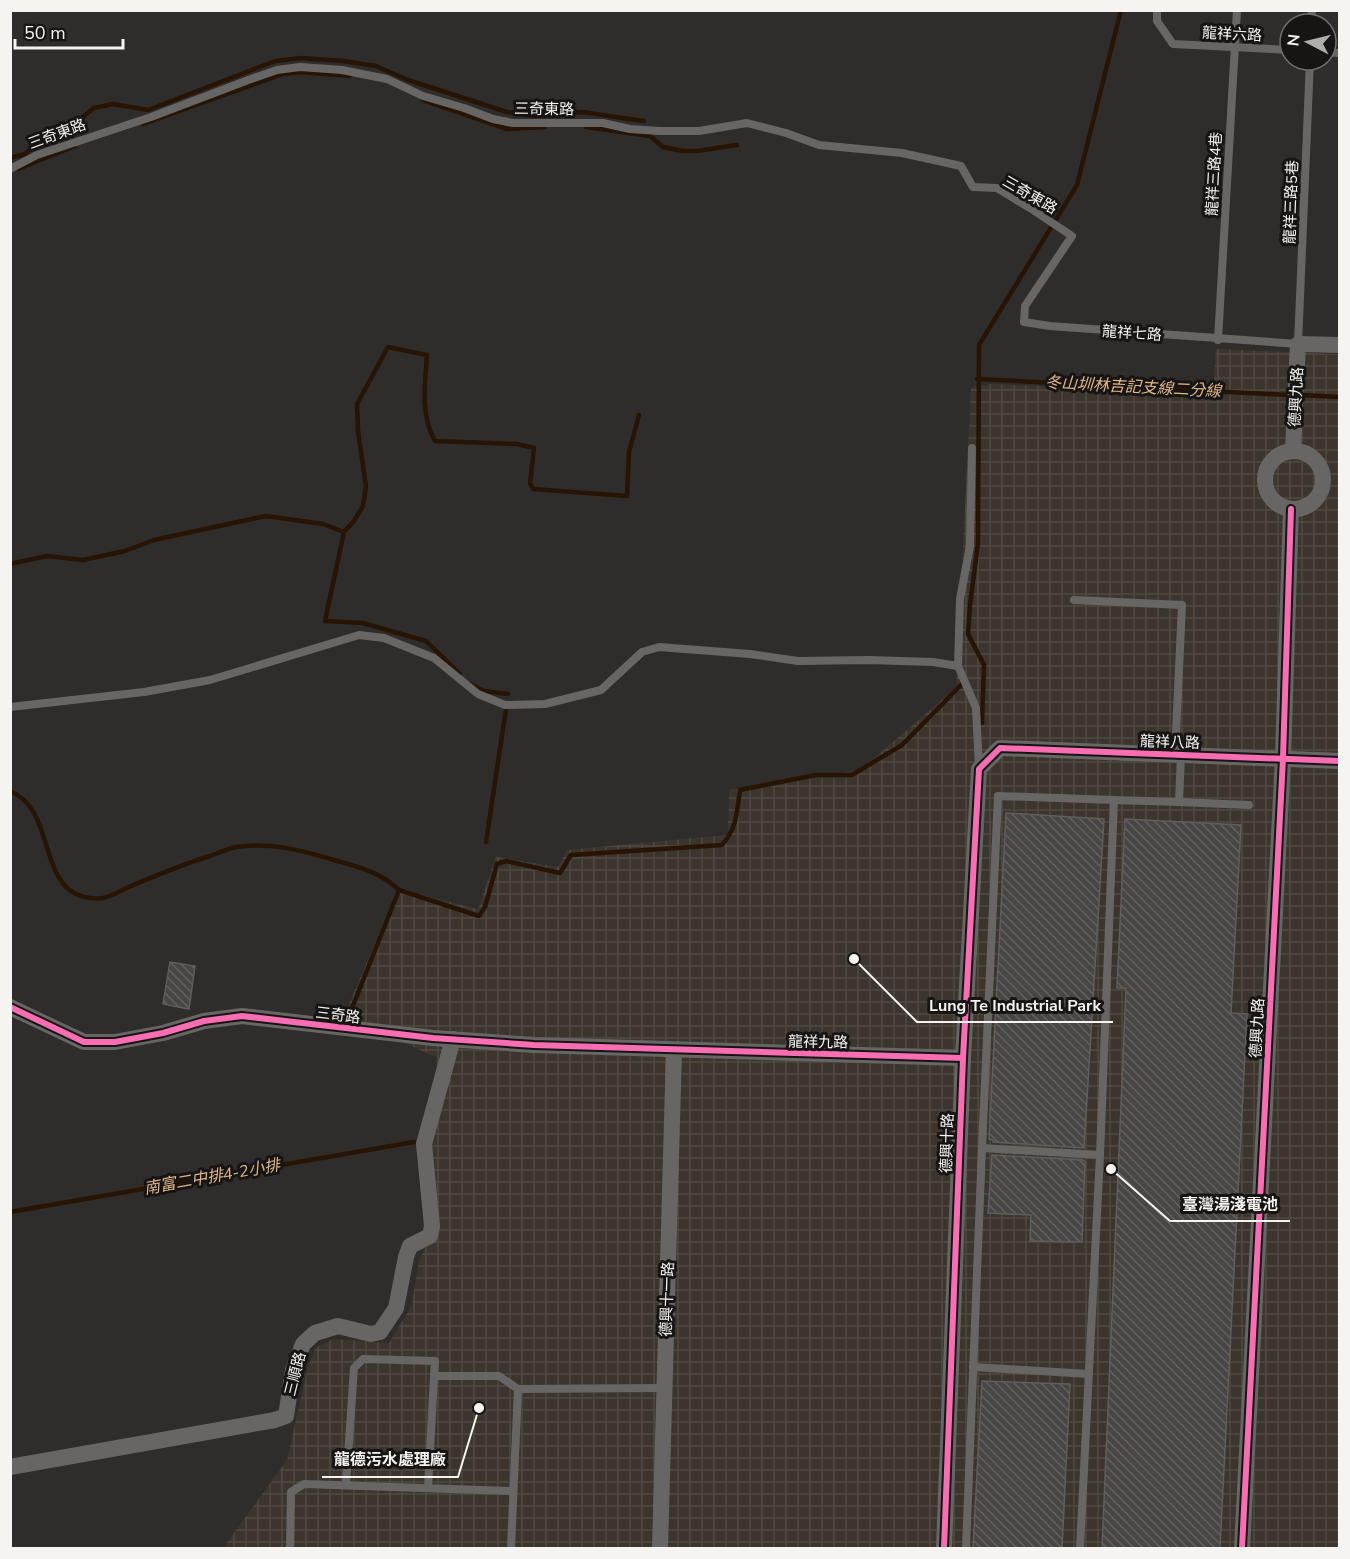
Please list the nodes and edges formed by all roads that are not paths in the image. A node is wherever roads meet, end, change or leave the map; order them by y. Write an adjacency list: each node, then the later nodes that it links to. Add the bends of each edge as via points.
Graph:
1 (1157, 10): 3 (lane, 龍祥六路, via 1157,21 1173,44)
2 (1237, 10): 3 (lane, 龍祥三路4巷)
3 (1235, 47): 4 (lane, 龍祥六路); 8 (lane, 龍祥三路4巷)
4 (1278, 49)
5 (1309, 72): 9 (lane, 龍祥三路5巷)
6 (10, 169): 7 (lane, 三奇東路, via 37,155 277,70 342,69 387,79 423,96 513,123 603,123 630,129 699,131 747,123 819,145 902,153 961,166 973,187 997,188)
7 (1072, 236): 8 (lane, 龍祥七路, via 1026,306 1024,322)
8 (1218, 340): 9 (lane, 龍祥七路)
9 (1298, 344): 10 (street, 龍祥七路); 12 (street, 德興九路)
10 (1340, 345)
11 (972, 448): 15 (lane, via 970,546 960,599)
12 (1293, 451): 13 (street, via 1275,457 1265,474 1267,493 1281,507); 13 (street, via 1303,452 1318,463 1323,481 1316,499 1300,509)
13 (1291, 509): 18 (street, 德興九路)
14 (1074, 600): 17 (lane, via 1182,605)
15 (958, 666): 16 (lane, via 933,662 798,661 659,647 642,652 601,690 545,704 505,705 478,694 434,658 384,638 359,634 210,680 144,692); 20 (lane, via 976,708)
16 (10, 707)
17 (1178, 755): 18 (street, 龍祥八路); 20 (street, 龍祥八路, via 1000,748); 22 (lane)
18 (1283, 758): 19 (street, 龍祥八路); 45 (street, 德興九路)
19 (1340, 761)
20 (979, 769): 27 (street, 德興十路)
21 (1114, 800): 22 (lane); 28 (lane, via 998,796); 29 (lane)
22 (1179, 802): 23 (lane)
23 (1249, 805)
24 (10, 1007): 25 (street, 三奇路, via 84,1042 115,1042 242,1016)
25 (453, 1039): 26 (street, 三奇路); 35 (street, 三順路, via 424,1144 430,1236 410,1246 396,1308 380,1332 371,1334 338,1326 315,1333 303,1344 293,1370 286,1416)
26 (674, 1050): 27 (street, 龍祥九路); 33 (street, 德興十一路)
27 (963, 1058): 42 (street, 德興十路)
28 (982, 1148): 29 (lane); 30 (lane)
29 (1100, 1155): 31 (lane)
30 (973, 1367): 31 (lane); 43 (lane)
31 (1089, 1374): 44 (lane)
32 (434, 1376): 34 (lane, via 499,1376); 36 (lane, via 435,1360 363,1359 354,1368); 37 (lane)
33 (664, 1388): 34 (lane); 41 (street, 德興十一路)
34 (518, 1389): 38 (lane)
35 (10, 1467)
36 (346, 1485): 37 (lane); 39 (lane, via 304,1484 291,1492)
37 (428, 1488): 38 (lane)
38 (513, 1491): 40 (lane)
39 (290, 1548)
40 (511, 1548)
41 (660, 1548)
42 (944, 1548)
43 (966, 1548)
44 (1080, 1548)
45 (1242, 1548)

